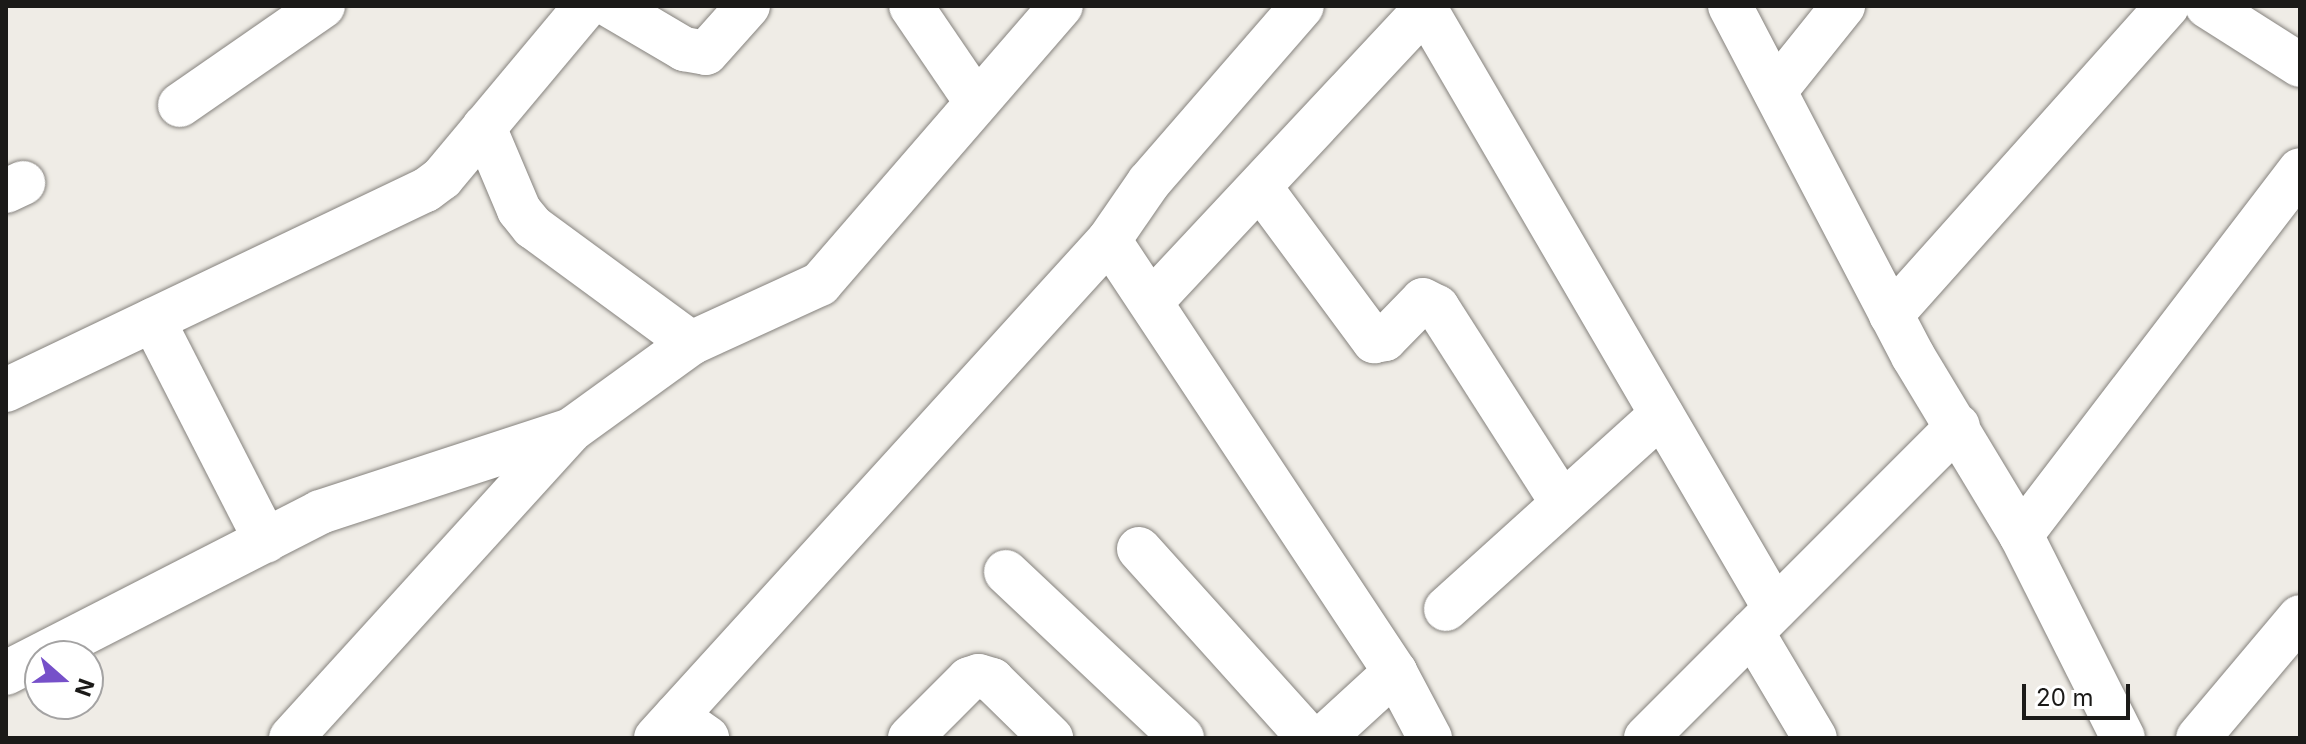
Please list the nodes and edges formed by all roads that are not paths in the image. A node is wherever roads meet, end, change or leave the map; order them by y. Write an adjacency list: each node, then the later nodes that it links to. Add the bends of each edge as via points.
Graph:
1 (323, 6): 16 (street)
2 (586, 6): 17 (street)
3 (611, 6): 4 (street, via 684,49 706,53)
4 (748, 6)
5 (911, 6): 15 (street)
6 (1061, 6): 15 (street)
7 (1302, 6): 20 (street, via 1149,182)
8 (1730, 6): 14 (street)
9 (1843, 6): 14 (street)
10 (2167, 6): 22 (street)
11 (2207, 6): 13 (street)
12 (1427, 8): 19 (street); 26 (street)
13 (2300, 65)
14 (1775, 91): 22 (street)
15 (975, 100): 24 (street, via 820,284)
16 (180, 105)
17 (484, 127): 23 (street, via 426,190); 24 (street, via 519,210 533,227)
18 (2300, 170): 30 (street)
19 (1260, 187): 21 (street); 29 (street, via 1374,341 1385,339 1423,300 1437,307)
20 (1109, 240): 21 (street); 39 (street)
21 (1151, 302): 37 (street)
22 (1891, 315): 27 (street)
23 (153, 320): 25 (street); 31 (street)
24 (691, 343): 28 (street)
25 (6, 390)
26 (1661, 415): 29 (street); 36 (street)
27 (1958, 426): 30 (street); 36 (street)
28 (571, 430): 31 (street, via 320,512); 41 (street)
29 (1561, 501): 34 (street)
30 (2021, 535): 49 (street)
31 (266, 541): 38 (street)
32 (1139, 549): 44 (street)
33 (1006, 572): 43 (street)
34 (1446, 609)
35 (2300, 617): 50 (street)
36 (1763, 620): 47 (street); 48 (street)
37 (1395, 672): 45 (street); 46 (street)
38 (6, 673)
39 (680, 731)
40 (1048, 737): 42 (street, via 992,680 979,676 969,679)
41 (291, 738)
42 (910, 738)
43 (1182, 738)
44 (1309, 738)
45 (1323, 738)
46 (1430, 738)
47 (1646, 738)
48 (1815, 738)
49 (2123, 738)
50 (2198, 738)

